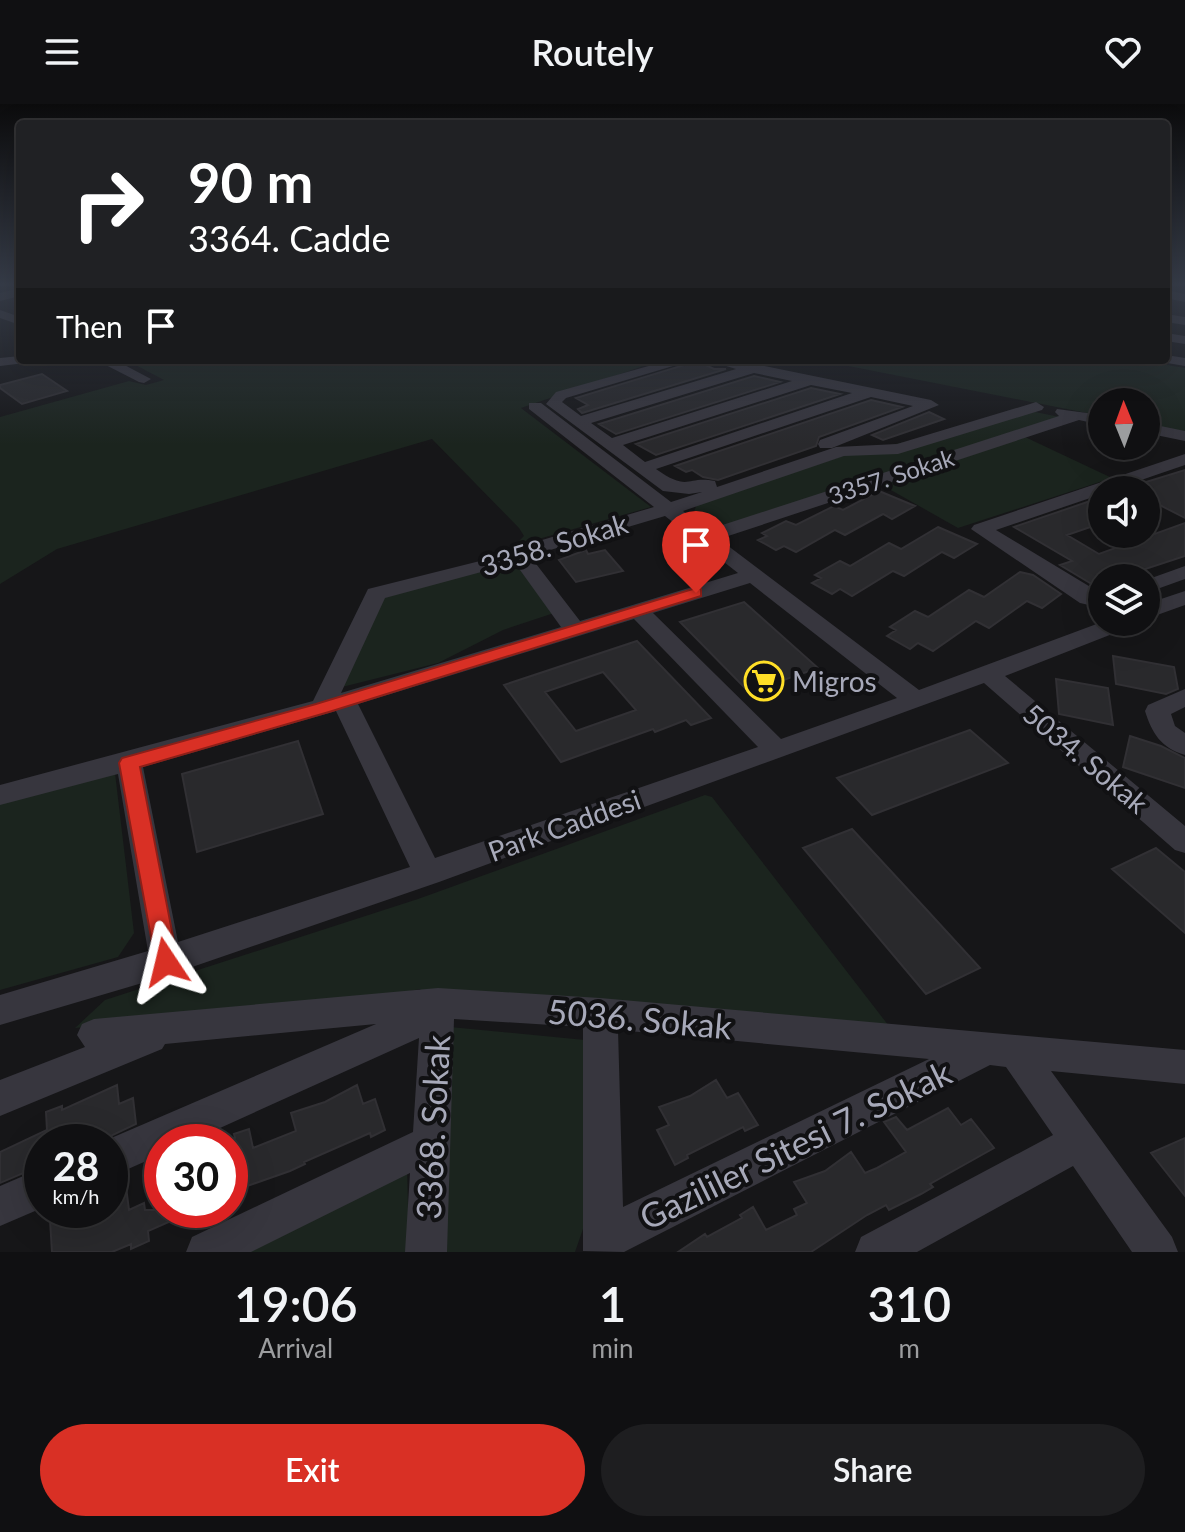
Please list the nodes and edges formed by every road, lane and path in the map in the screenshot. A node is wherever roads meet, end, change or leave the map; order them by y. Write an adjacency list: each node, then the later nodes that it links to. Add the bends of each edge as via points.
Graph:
1 (112, 364): 5 (street)
2 (673, 364): 13 (street, via 555,399 555,407)
3 (737, 364): 4 (street)
4 (754, 367): 6 (street); 13 (street)
5 (144, 379)
6 (812, 379): 7 (street); 16 (street)
7 (873, 392): 18 (street); 18 (street, via 931,405 700,488 669,487)
8 (1005, 401): 10 (street)
9 (535, 406): 19 (street)
10 (1036, 407): 11 (street); 19 (street, 3358. Sokak, via 898,449 842,451)
11 (1078, 415): 12 (street); 20 (street, 3357. Sokak)
12 (1088, 417)
13 (577, 422): 16 (street)
14 (1160, 431): 15 (street)
15 (1185, 436)
16 (610, 444): 18 (street)
17 (1185, 459): 26 (street, via 981,529)
18 (646, 467)
19 (669, 509): 20 (street); 21 (street, 3358. Sokak)
20 (704, 537): 23 (street)
21 (518, 554): 29 (street); 34 (street, 3358. Sokak, via 376,594)
22 (1185, 572): 24 (street)
23 (753, 575): 28 (street); 33 (street)
24 (1160, 582)
25 (1185, 597): 27 (street)
26 (1088, 598)
27 (1160, 607)
28 (638, 610): 29 (street); 36 (street)
29 (575, 630): 34 (street)
30 (1088, 635): 31 (street, Park Caddesi)
31 (988, 674): 33 (street, Park Caddesi); 39 (street, 5034. Sokak)
32 (1185, 697): 35 (street, via 1157,711 1164,731)
33 (915, 700): 36 (street, Park Caddesi)
34 (333, 705): 37 (street); 40 (street)
35 (1185, 746)
36 (776, 750): 40 (street, Park Caddesi)
37 (129, 763): 38 (street); 41 (street)
38 (0, 795)
39 (1185, 842)
40 (428, 874): 41 (street, Park Caddesi)
41 (166, 962): 43 (street, Park Caddesi)
42 (438, 1008): 44 (street, 5036. Sokak); 45 (street, 5036. Sokak); 51 (street, 3368. Sokak); 52 (street)
43 (0, 1010)
44 (600, 1013): 47 (street, 5036. Sokak); 55 (street)
45 (173, 1029): 46 (street, 5036. Sokak); 49 (street)
46 (94, 1035)
47 (1001, 1051): 48 (street, 5036. Sokak); 50 (street); 55 (street, Gazililer Sitesi 7. Sokak)
48 (1185, 1067)
49 (0, 1098)
50 (1079, 1142): 58 (street); 59 (street)
51 (431, 1143): 56 (street); 57 (street, 3368. Sokak)
52 (128, 1150)
53 (24, 1196): 54 (street)
54 (0, 1206)
55 (604, 1245)
56 (207, 1252)
57 (426, 1252)
58 (876, 1252)
59 (1157, 1252)

